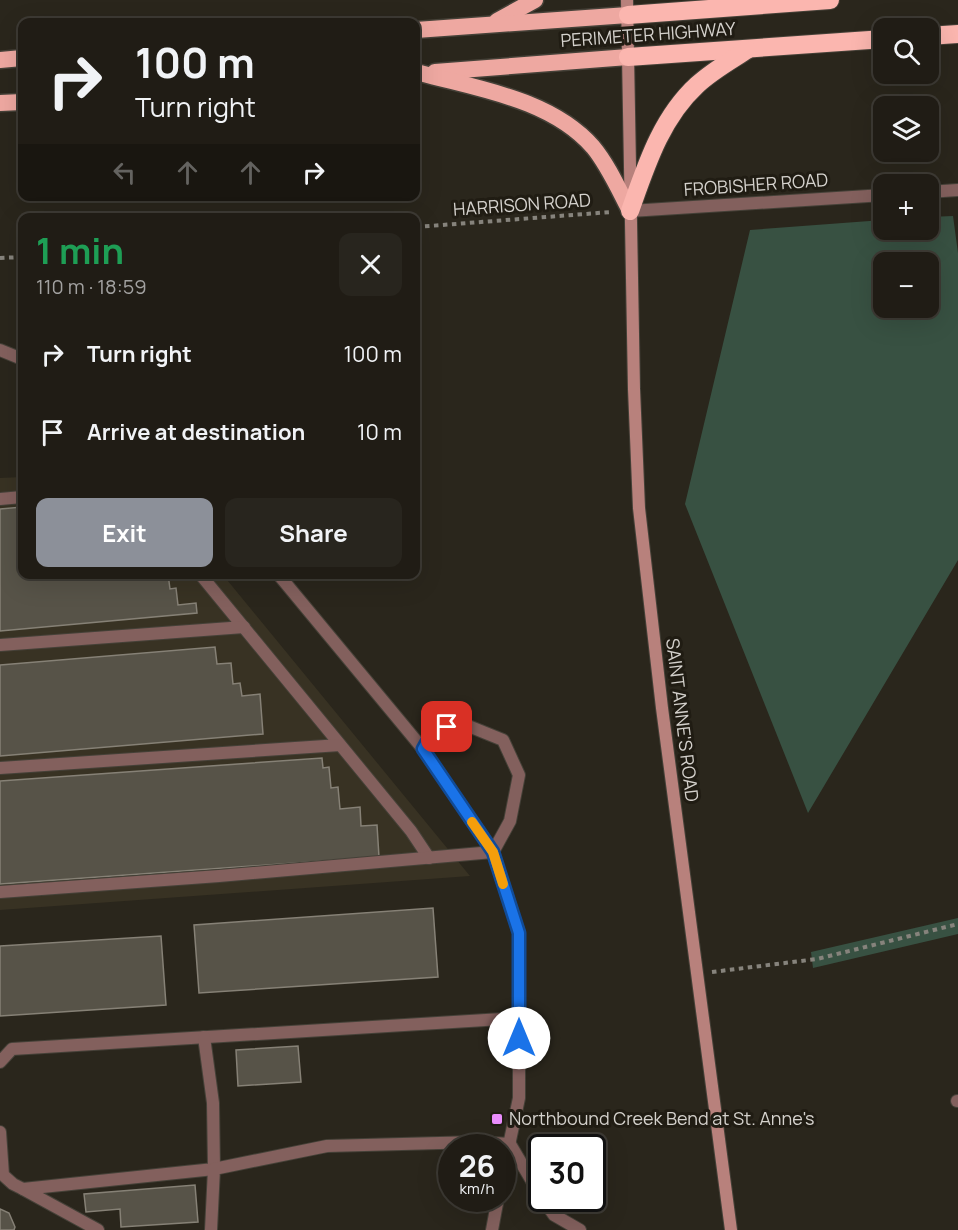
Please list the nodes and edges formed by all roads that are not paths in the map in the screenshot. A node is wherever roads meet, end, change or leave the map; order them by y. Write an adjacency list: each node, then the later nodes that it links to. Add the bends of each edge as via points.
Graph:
1 (535, 0): 5 (highway)
2 (830, 0): 3 (highway, PERIMETER HIGHWAY)
3 (790, 1): 4 (highway, PERIMETER HIGHWAY)
4 (628, 7): 5 (highway, PERIMETER HIGHWAY); 11 (main road, SAINT ANNE'S ROAD)
5 (492, 24): 6 (highway, PERIMETER HIGHWAY)
6 (420, 30)
7 (958, 34): 8 (highway)
8 (939, 35)
9 (873, 40): 10 (highway, PERIMETER HIGHWAY)
10 (748, 49): 11 (highway, PERIMETER HIGHWAY); 21 (highway, via 697,84 676,110 651,151)
11 (628, 57): 14 (highway, PERIMETER HIGHWAY); 21 (main road, SAINT ANNE'S ROAD)
12 (18, 58): 13 (highway)
13 (0, 60)
14 (420, 73)
15 (420, 74): 21 (highway, via 515,99 570,126 595,149)
16 (18, 102): 17 (highway)
17 (0, 103)
18 (958, 190): 19 (street)
19 (939, 191)
20 (873, 196): 21 (street, FROBISHER ROAD)
21 (630, 211): 52 (main road, SAINT ANNE'S ROAD, via 640,518)
22 (0, 350): 23 (street)
23 (18, 357)
24 (18, 497): 25 (street)
25 (0, 499)
26 (204, 579): 28 (street)
27 (282, 579): 31 (street)
28 (244, 627): 29 (street); 30 (street)
29 (0, 645)
30 (340, 745): 32 (street); 34 (street)
31 (423, 749): 33 (street); 33 (street, via 433,731 461,723 503,740 519,775 510,821)
32 (0, 768)
33 (493, 852): 34 (street); 36 (street, via 519,933)
34 (429, 858): 35 (street)
35 (0, 892)
36 (519, 1018): 37 (street); 40 (street, via 519,1098)
37 (204, 1037): 38 (street, via 12,1049); 43 (street, via 213,1103)
38 (0, 1062)
39 (0, 1132): 45 (street, via 3,1175)
40 (512, 1134)
41 (438, 1143): 43 (street, via 327,1146)
42 (516, 1154): 44 (street)
43 (214, 1169): 45 (street); 49 (street)
44 (528, 1174)
45 (23, 1189): 48 (street)
46 (495, 1212): 50 (street)
47 (552, 1212): 51 (street)
48 (98, 1230)
49 (211, 1230)
50 (492, 1230)
51 (580, 1230)
52 (731, 1230)

